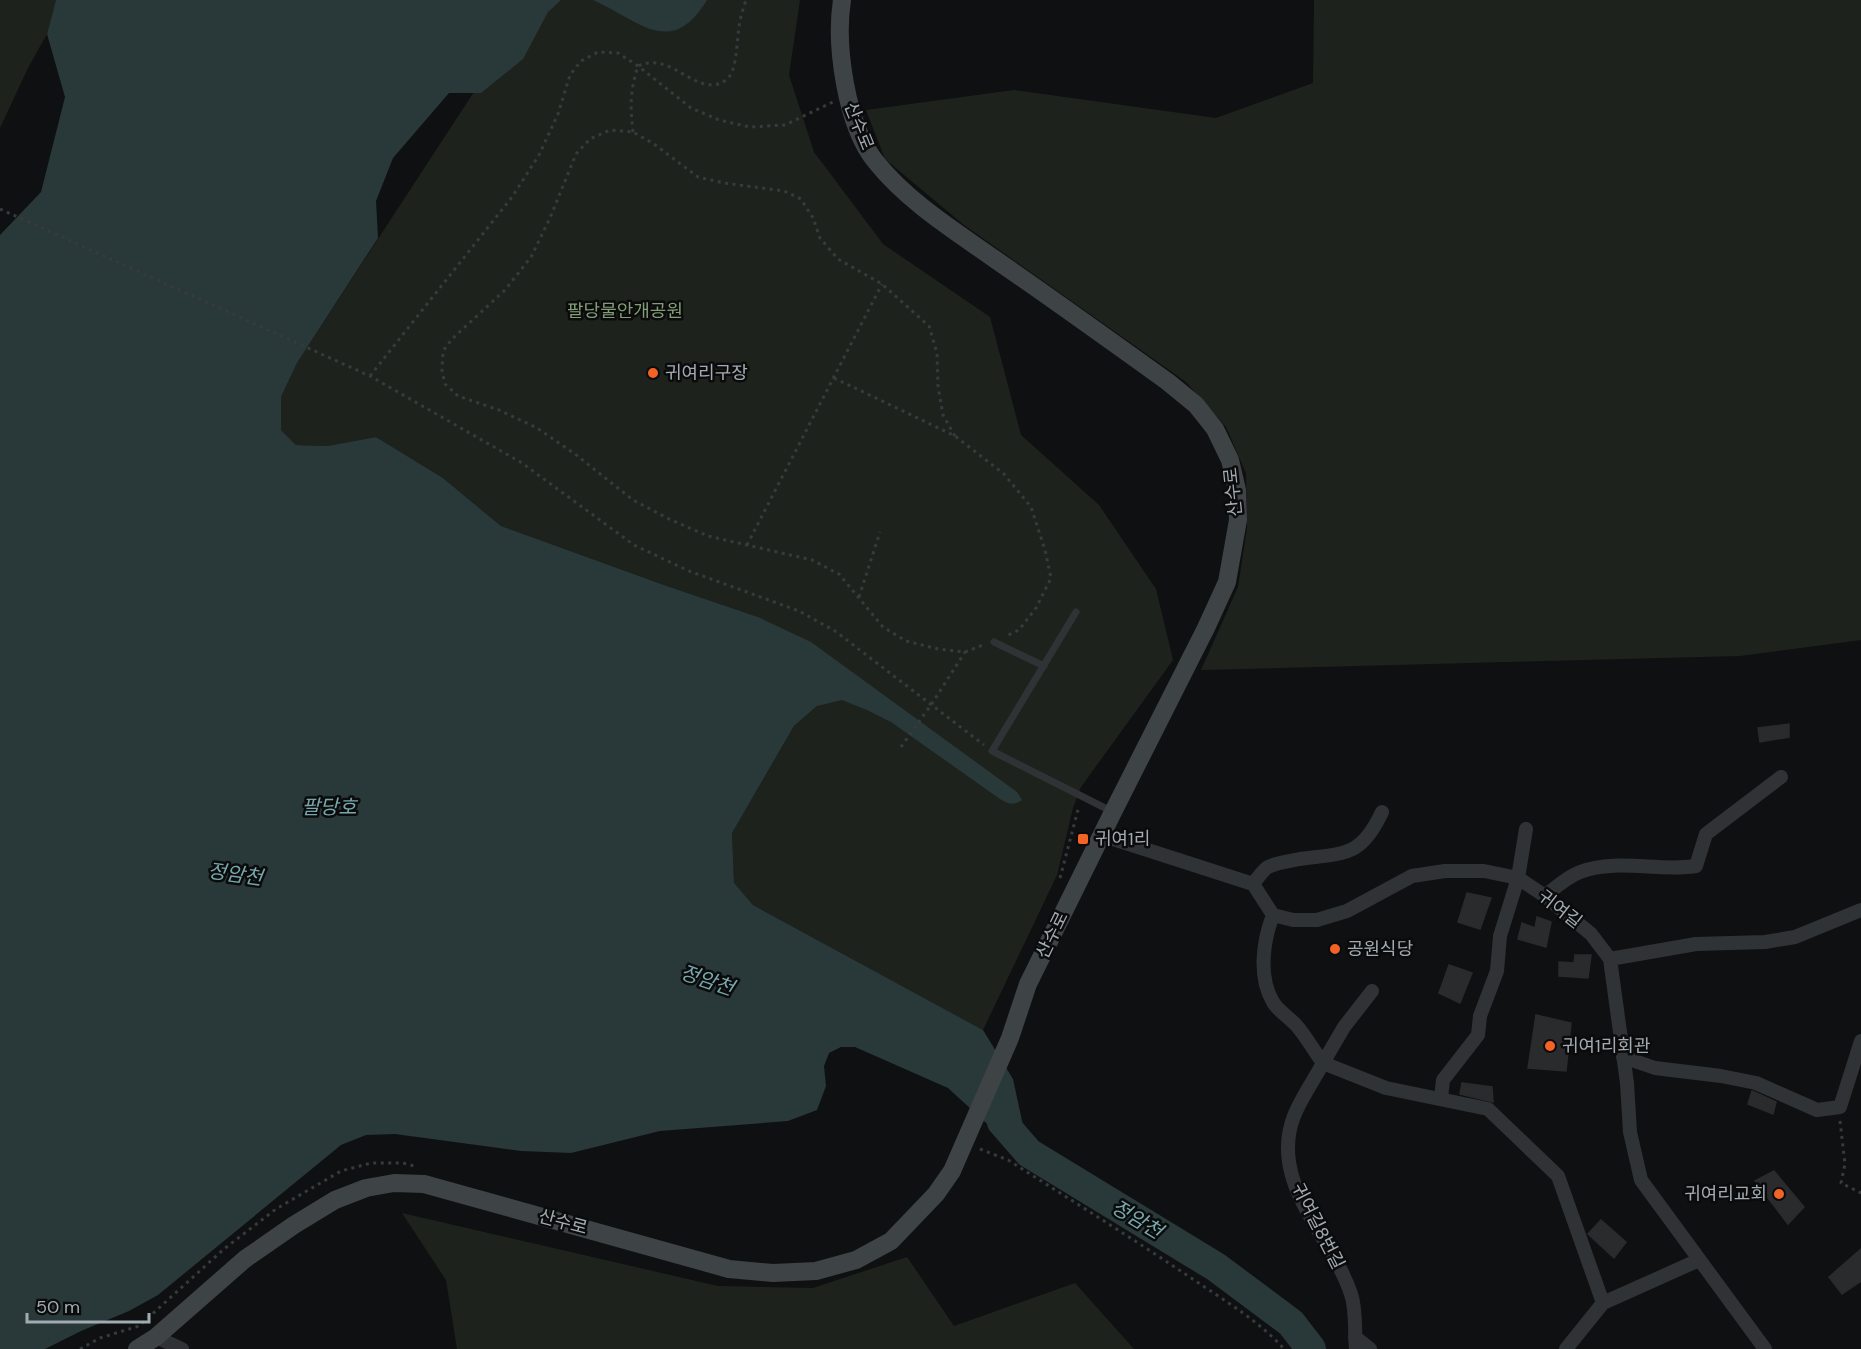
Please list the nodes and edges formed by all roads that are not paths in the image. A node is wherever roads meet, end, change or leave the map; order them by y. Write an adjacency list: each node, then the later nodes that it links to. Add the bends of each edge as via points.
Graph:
1 (842, 0): 6 (main road, 산수로, via 841,49 847,96 859,135 875,161 901,189 946,224 1196,405 1215,429 1230,460 1238,520 1227,582)
2 (1076, 612): 4 (lane)
3 (994, 642): 4 (lane)
4 (1044, 666): 6 (lane, via 992,751)
5 (1781, 777): 12 (street, via 1706,834 1696,866 1604,866 1580,872)
6 (1113, 812): 9 (main road, 산수로)
7 (1382, 812): 11 (street, via 1372,832 1358,847 1267,867)
8 (1526, 829): 10 (street)
9 (1101, 835): 11 (street); 23 (main road, 산수로, via 1028,984 1010,1038 952,1171 936,1194 891,1241 856,1260 816,1271 772,1273 729,1269 424,1184 394,1183 335,1200 294,1225 245,1259)
10 (1518, 879): 12 (street, 귀여길); 14 (street, 귀여길, via 1484,871 1445,871 1412,876 1347,911 1317,920); 20 (street, via 1500,936 1497,972 1480,1016 1478,1035 1443,1080)
11 (1253, 884): 14 (street)
12 (1545, 896): 15 (street, 귀여길, via 1591,934)
13 (1861, 910): 15 (street, via 1795,937 1696,944)
14 (1274, 915): 19 (street, via 1266,933 1266,988 1274,1004 1297,1025)
15 (1610, 959): 18 (street, 귀여길)
16 (1372, 991): 19 (street, 귀여길8번길, via 1344,1027)
17 (1861, 1041): 18 (street, via 1840,1107 1817,1110 1756,1083 1655,1068)
18 (1623, 1057): 21 (street, 귀여길, via 1630,1132 1641,1180)
19 (1323, 1064): 20 (street, via 1386,1088); 24 (street, 귀여길8번길, via 1294,1117 1289,1168 1352,1296)
20 (1441, 1098): 22 (street, via 1488,1109 1558,1176)
21 (1699, 1260): 22 (street); 29 (street, 귀여길)
22 (1604, 1303): 28 (street)
23 (156, 1337): 25 (main road, 산수로); 26 (street)
24 (1355, 1343): 27 (street)
25 (137, 1349)
26 (182, 1349)
27 (1370, 1349)
28 (1566, 1349)
29 (1765, 1349)

